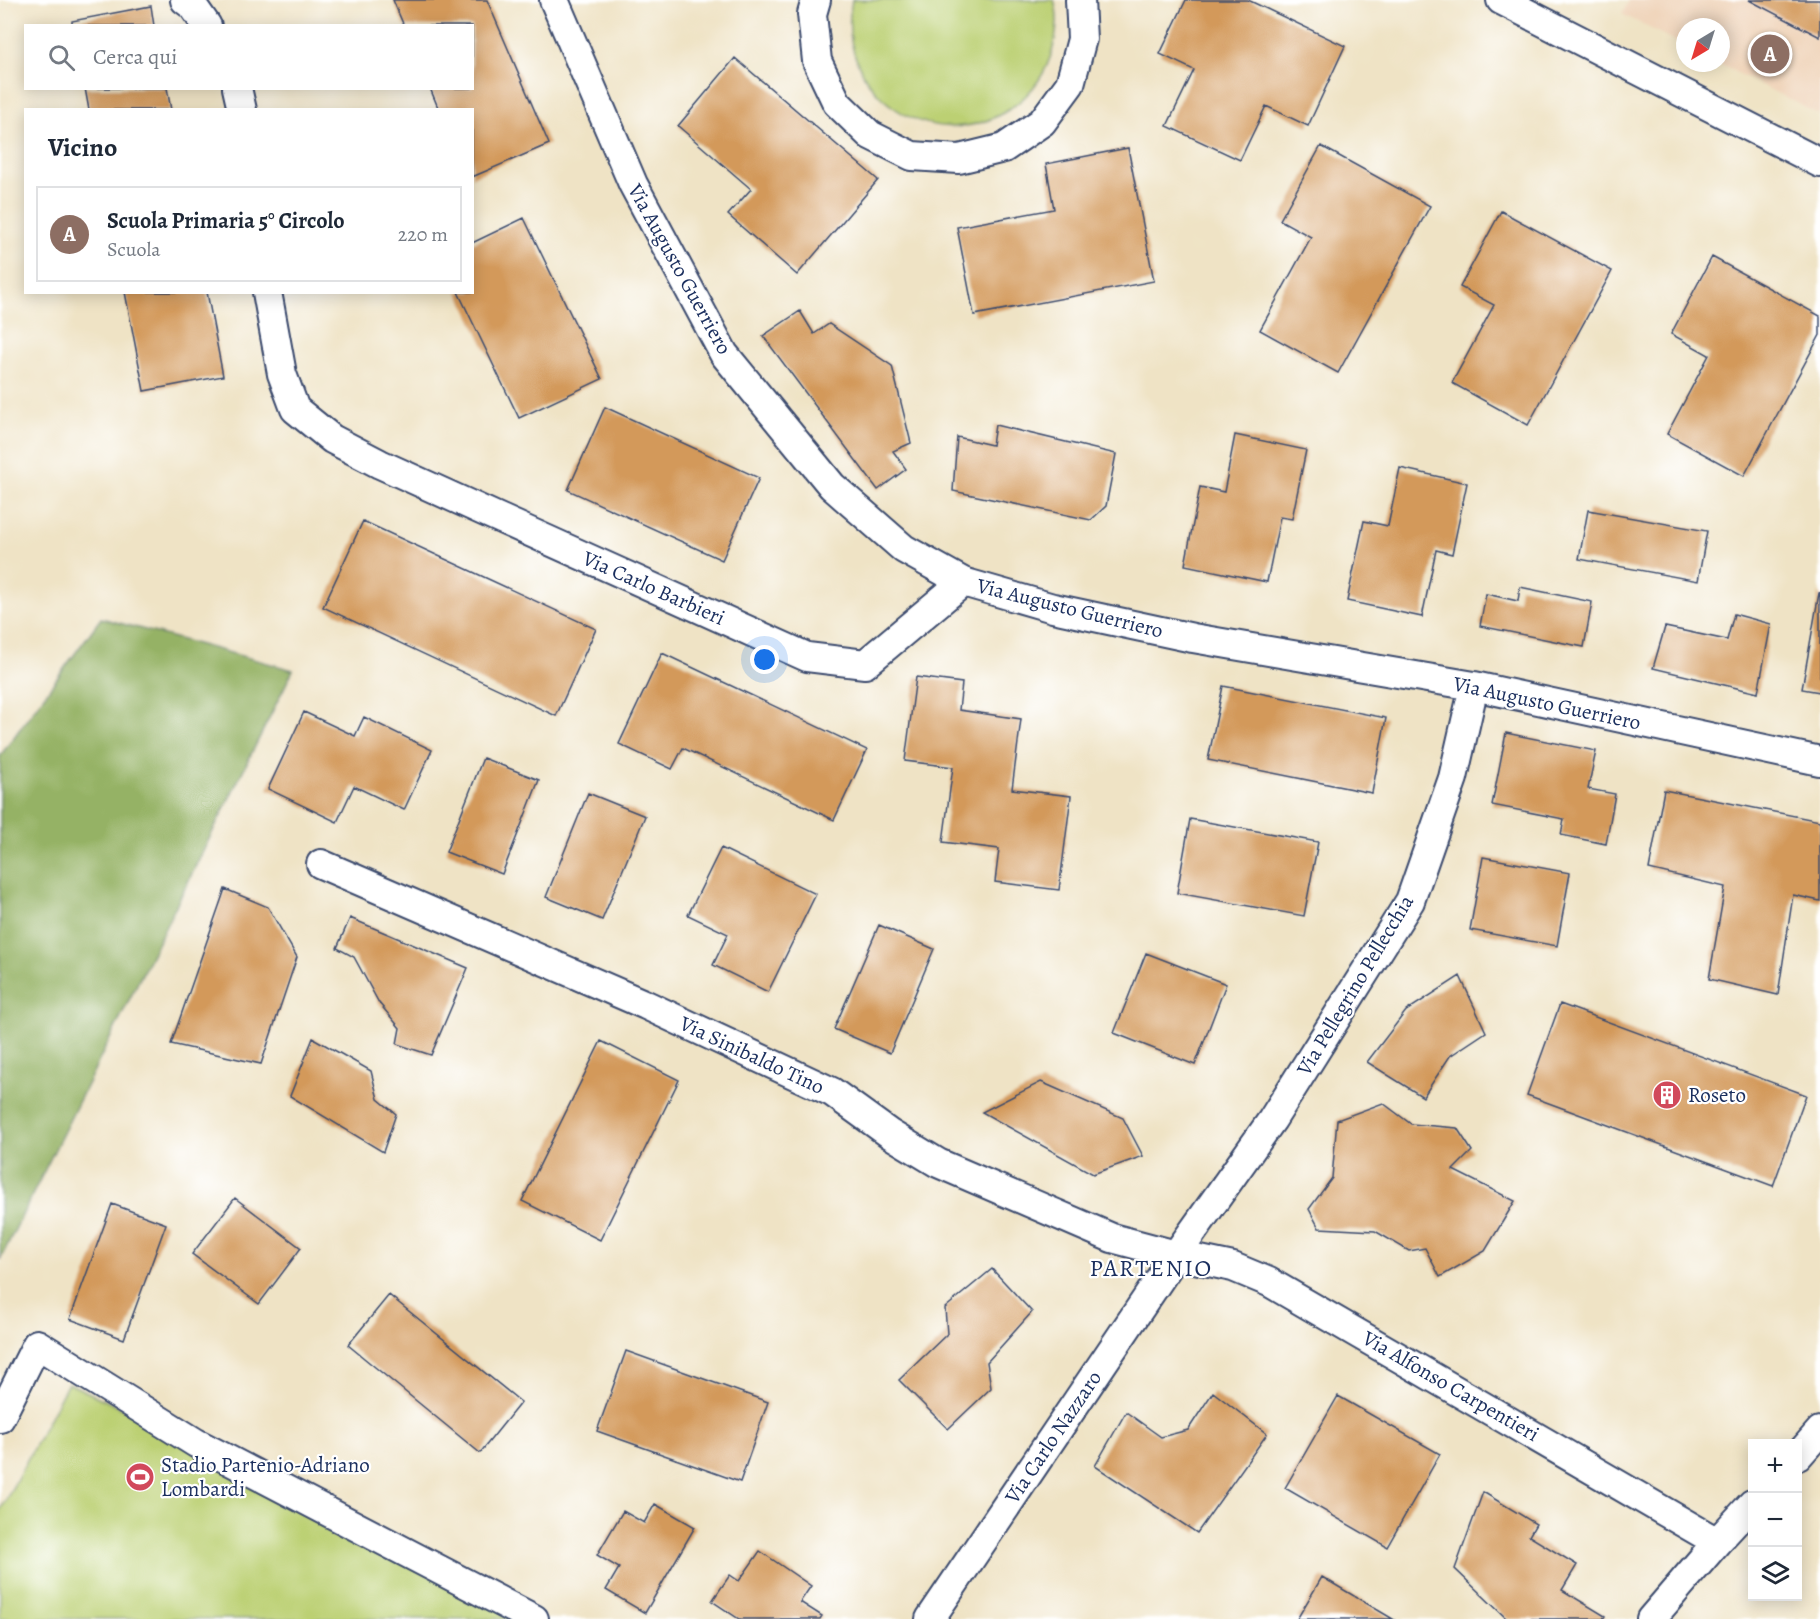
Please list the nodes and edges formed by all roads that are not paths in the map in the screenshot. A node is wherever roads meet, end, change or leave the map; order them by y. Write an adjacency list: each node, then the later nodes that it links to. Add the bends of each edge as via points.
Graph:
1 (184, 0): 6 (street)
2 (554, 0): 11 (street, Via Augusto Guerriero, via 633,184 724,354 832,486 904,549)
3 (816, 0): 4 (street, via 812,14 817,61 837,103 870,135 912,156 959,159 1004,148 1042,122 1070,84 1082,39)
4 (1080, 0)
5 (1501, 0): 9 (street)
6 (206, 24)
7 (237, 90): 8 (street)
8 (242, 108)
9 (1820, 163)
10 (267, 294): 11 (street, Via Carlo Barbieri, via 282,374 295,410 332,439 807,657 865,664)
11 (963, 582): 12 (street, Via Augusto Guerriero, via 1053,608 1193,638)
12 (1474, 686): 13 (street, Via Augusto Guerriero); 15 (street, Via Pellegrino Pellecchia, via 1453,778 1410,901 1272,1120)
13 (1820, 761)
14 (321, 864): 15 (street, Via Sinibaldo Tino, via 646,1005 832,1092 938,1163 1112,1238)
15 (1176, 1255): 20 (street, Via Alfonso Carpentieri, via 1233,1267 1269,1282); 23 (street, Via Carlo Nazzaro)
16 (0, 1418): 22 (street, via 38,1344 196,1443)
17 (1820, 1431): 18 (street)
18 (1802, 1450)
19 (1748, 1508): 20 (street)
20 (1717, 1542): 21 (street)
21 (1662, 1616)
22 (534, 1619)
23 (930, 1619)

